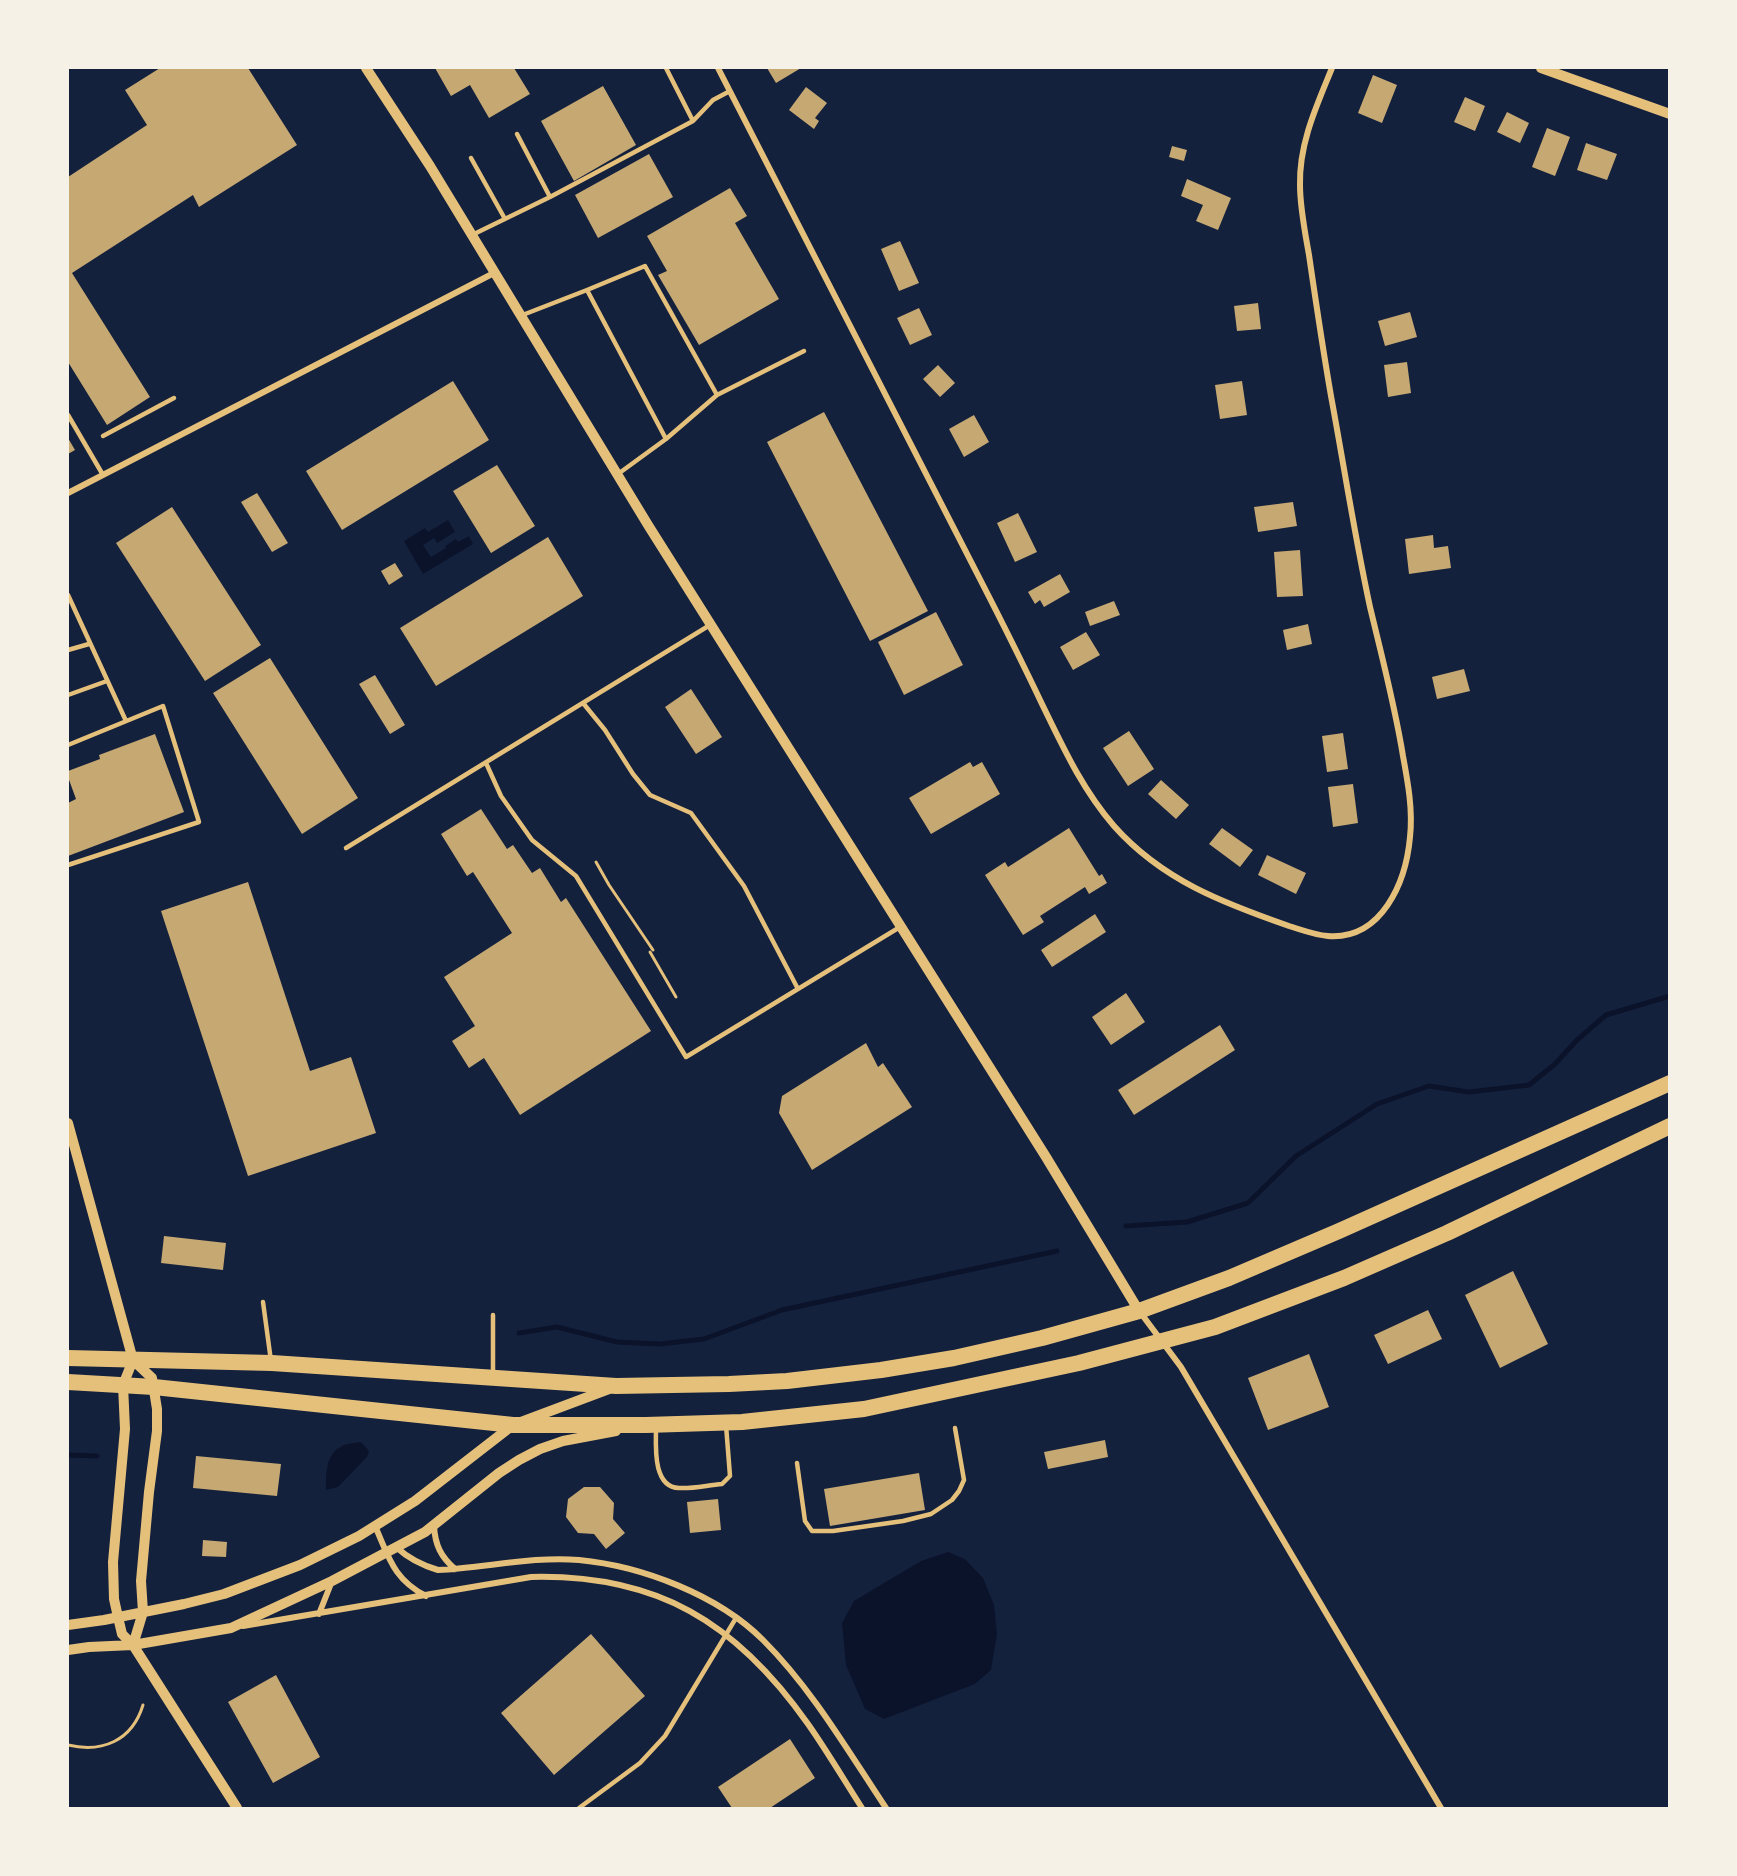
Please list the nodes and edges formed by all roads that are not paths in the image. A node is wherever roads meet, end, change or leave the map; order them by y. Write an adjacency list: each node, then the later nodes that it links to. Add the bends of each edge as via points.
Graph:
1 (366, 68): 13 (street)
2 (666, 68): 8 (lane)
3 (718, 68): 6 (street)
4 (1332, 68): 6 (street, via 1303,147 1302,207 1322,345 1368,598 1399,728 1411,815 1407,860 1389,903 1363,929 1330,936 1309,933 1234,907 1191,887 1142,854 1094,802 1075,772)
5 (1541, 68): 7 (street)
6 (730, 92): 8 (lane, via 713,100)
7 (1670, 114)
8 (693, 121): 11 (lane)
9 (517, 134): 11 (lane)
10 (471, 158): 12 (lane)
11 (550, 197): 12 (lane)
12 (505, 219): 13 (lane)
13 (472, 235): 14 (street)
14 (494, 273): 16 (street); 24 (street)
15 (587, 290): 16 (lane); 18 (lane, via 645,267); 22 (lane)
16 (520, 316): 23 (street)
17 (804, 351): 18 (lane)
18 (717, 395): 22 (lane)
19 (174, 398): 21 (lane)
20 (68, 415): 24 (lane)
21 (103, 436)
22 (666, 439): 23 (lane)
23 (618, 474): 27 (street)
24 (103, 475): 25 (street)
25 (68, 493)
26 (68, 595): 28 (lane)
27 (710, 625): 32 (lane); 38 (street)
28 (89, 644): 29 (lane); 30 (lane)
29 (68, 650)
30 (107, 681): 31 (lane); 33 (lane)
31 (68, 695)
32 (583, 703): 35 (lane); 39 (lane, via 650,795 690,813 744,886)
33 (126, 721): 34 (lane); 37 (lane, via 163,706 199,822)
34 (68, 745)
35 (486, 763): 36 (lane); 39 (lane, via 501,796 532,840 576,876 686,1058)
36 (346, 848)
37 (68, 865)
38 (900, 927): 39 (lane); 44 (street)
39 (798, 989)
40 (1670, 1083): 44 (highway, via 1339,1231)
41 (68, 1123): 48 (street)
42 (1670, 1126): 46 (highway, via 1344,1278 1215,1327)
43 (263, 1302): 49 (lane)
44 (1139, 1311): 46 (street); 53 (highway, via 1042,1338 881,1370 787,1381)
45 (493, 1315): 50 (lane)
46 (1161, 1341): 55 (highway, via 864,1410); 79 (street)
47 (68, 1358): 48 (highway)
48 (133, 1360): 49 (highway); 52 (street); 54 (street, via 152,1378)
49 (272, 1363): 50 (highway)
50 (493, 1378): 53 (highway)
51 (68, 1382): 52 (highway)
52 (123, 1385): 54 (highway); 68 (street, via 125,1429 113,1562)
53 (616, 1386): 56 (street)
54 (154, 1387): 56 (highway); 66 (street, via 157,1431 141,1581)
55 (726, 1422): 57 (highway); 57 (lane, via 730,1476 722,1484 676,1488 665,1482 657,1467)
56 (513, 1425): 57 (highway); 60 (street, via 415,1501)
57 (651, 1425): 61 (street, via 540,1449 499,1473)
58 (955, 1428): 59 (lane, via 964,1480 959,1491 930,1514 903,1521 812,1531 805,1521)
59 (797, 1463)
60 (375, 1526): 62 (street); 66 (street, via 262,1581)
61 (434, 1526): 62 (street); 63 (street, via 439,1551)
62 (391, 1549): 63 (street, via 422,1566); 64 (street); 65 (street, via 392,1566 401,1579)
63 (455, 1569): 69 (street, via 545,1559 612,1565 680,1587)
64 (332, 1581): 67 (street); 71 (street)
65 (427, 1596): 67 (street); 72 (street, via 531,1577 597,1580 658,1595)
66 (144, 1612): 68 (street); 73 (street)
67 (319, 1614): 71 (street)
68 (118, 1617): 70 (street); 73 (street, via 123,1634)
69 (736, 1618): 72 (lane); 78 (street, via 784,1663)
70 (68, 1625)
71 (231, 1628): 73 (street)
72 (727, 1634): 76 (lane, via 654,1750); 77 (street, via 791,1700)
73 (133, 1645): 74 (street); 75 (street)
74 (68, 1650)
75 (237, 1809)
76 (579, 1809)
77 (862, 1809)
78 (886, 1809)
79 (1442, 1809)

